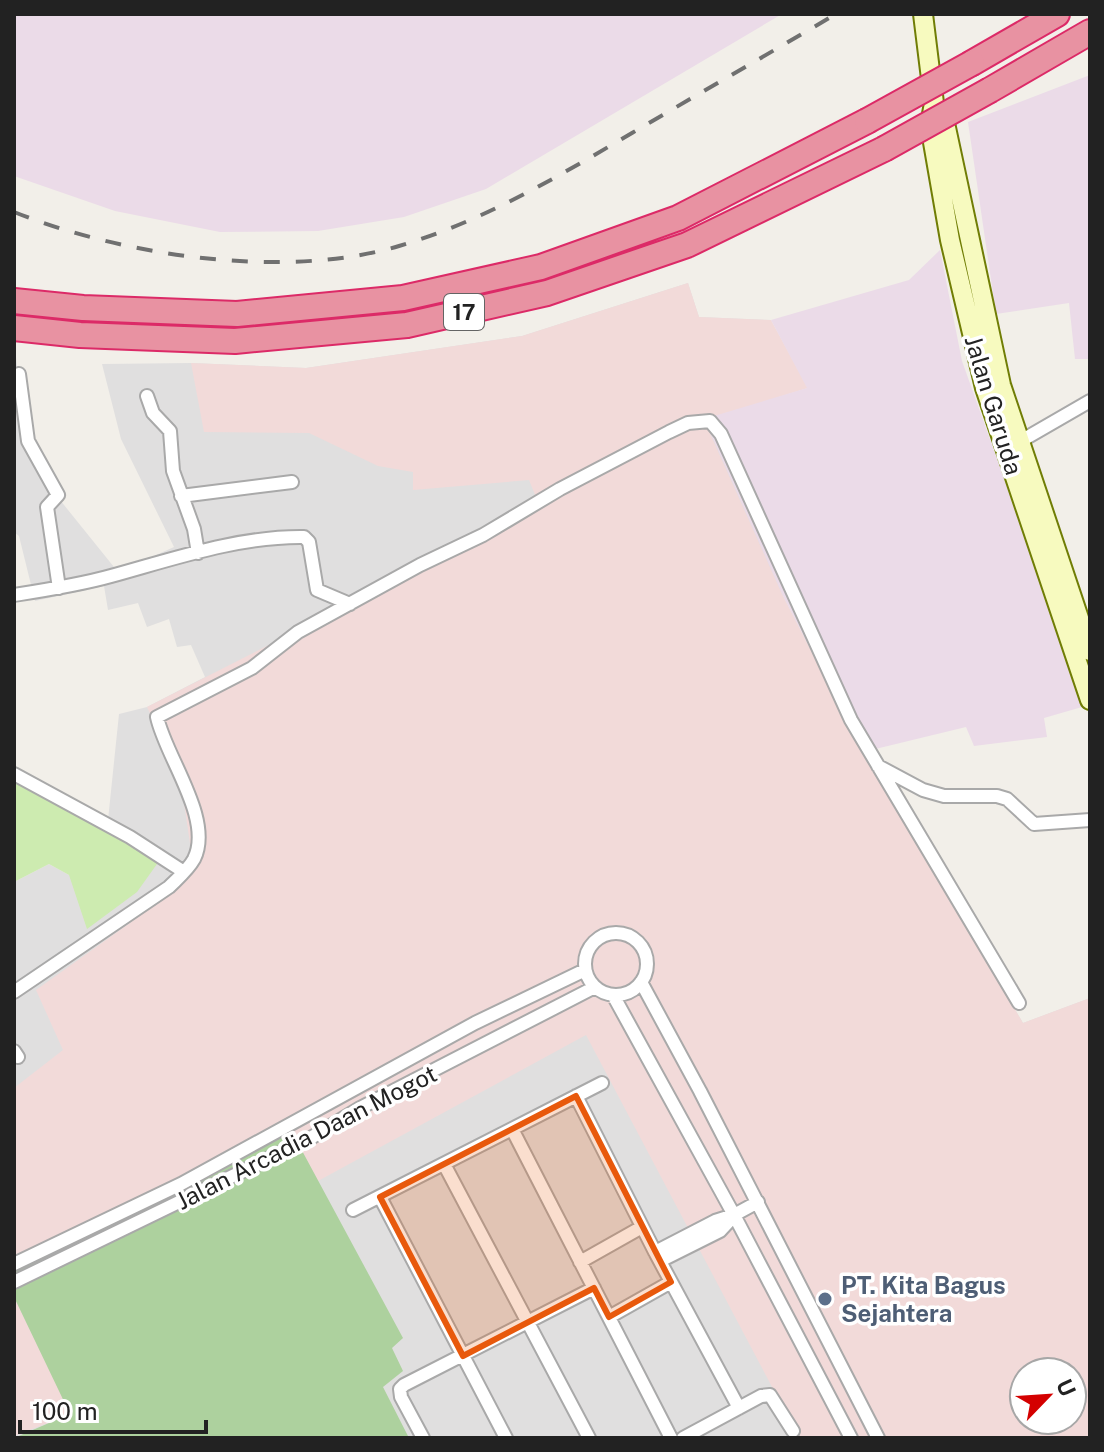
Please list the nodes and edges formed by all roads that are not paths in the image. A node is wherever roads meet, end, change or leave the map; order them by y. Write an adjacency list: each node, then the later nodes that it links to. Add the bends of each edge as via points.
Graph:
1 (923, 14): 4 (main road, Jalan Garuda)
2 (1057, 14): 7 (highway, 17, bridge, via 867,121 678,218 541,267 403,298 237,314)
3 (1090, 32): 8 (highway, 17, bridge, via 884,149 687,245 547,293 407,325 235,341)
4 (934, 103): 5 (main road, Jalan Garuda, via 945,123); 6 (main road, Jalan Garuda, via 930,125)
5 (969, 237): 6 (main road); 10 (main road, Jalan Garuda)
6 (950, 240): 10 (main road, Jalan Garuda)
7 (14, 301)
8 (14, 328)
9 (19, 374): 18 (street, via 28,441 58,495 47,507)
10 (993, 386): 13 (main road, Jalan Garuda); 17 (main road, Jalan Garuda)
11 (147, 396): 15 (street, via 153,413 170,431)
12 (1090, 401): 13 (street)
13 (1019, 442): 17 (main road, Jalan Garuda)
14 (292, 482): 15 (street)
15 (181, 496): 16 (street)
16 (198, 553): 18 (street); 20 (street, via 304,537 317,590)
17 (1060, 584): 21 (main road, Jalan Garuda)
18 (59, 588): 19 (street)
19 (14, 595)
20 (350, 604): 24 (street, via 669,432 710,421 721,434 851,720); 27 (street, via 298,632 252,668 157,717 200,834)
21 (1076, 634): 22 (main road, Jalan Garuda); 23 (main road, Jalan Garuda)
22 (1090, 651)
23 (1090, 700)
24 (878, 766): 26 (street, via 944,796 1007,799 1034,824); 33 (street)
25 (14, 774): 27 (street)
26 (1090, 820)
27 (184, 872): 31 (street)
28 (585, 970): 29 (street, via 593,943 617,933 640,945 647,961); 30 (street); 45 (street, Jalan Arcadia Daan Mogot, via 475,1023 181,1184)
29 (641, 982): 32 (street); 39 (street)
30 (595, 987): 32 (street); 46 (street, Jalan Arcadia Daan Mogot, via 309,1139)
31 (14, 992)
32 (613, 995): 41 (street)
33 (1019, 1003)
34 (602, 1083): 35 (street)
35 (576, 1096): 36 (street); 42 (street)
36 (512, 1129): 37 (street); 44 (street)
37 (444, 1164): 38 (street); 50 (street)
38 (380, 1197): 40 (street); 51 (street)
39 (758, 1202): 41 (street); 60 (street)
40 (353, 1210)
41 (734, 1215): 43 (street); 59 (street)
42 (642, 1227): 43 (street); 44 (street)
43 (658, 1257): 47 (street)
44 (580, 1262): 48 (street)
45 (14, 1264)
46 (14, 1282)
47 (671, 1282): 49 (street); 52 (street)
48 (594, 1288): 49 (street); 50 (street)
49 (609, 1317): 57 (street)
50 (527, 1323): 51 (street); 56 (street)
51 (463, 1356): 54 (street, via 400,1389); 55 (street)
52 (739, 1408): 53 (street, via 770,1395); 58 (street)
53 (793, 1431)
54 (423, 1438)
55 (506, 1438)
56 (589, 1438)
57 (671, 1438)
58 (683, 1438)
59 (851, 1438)
60 (878, 1438)

